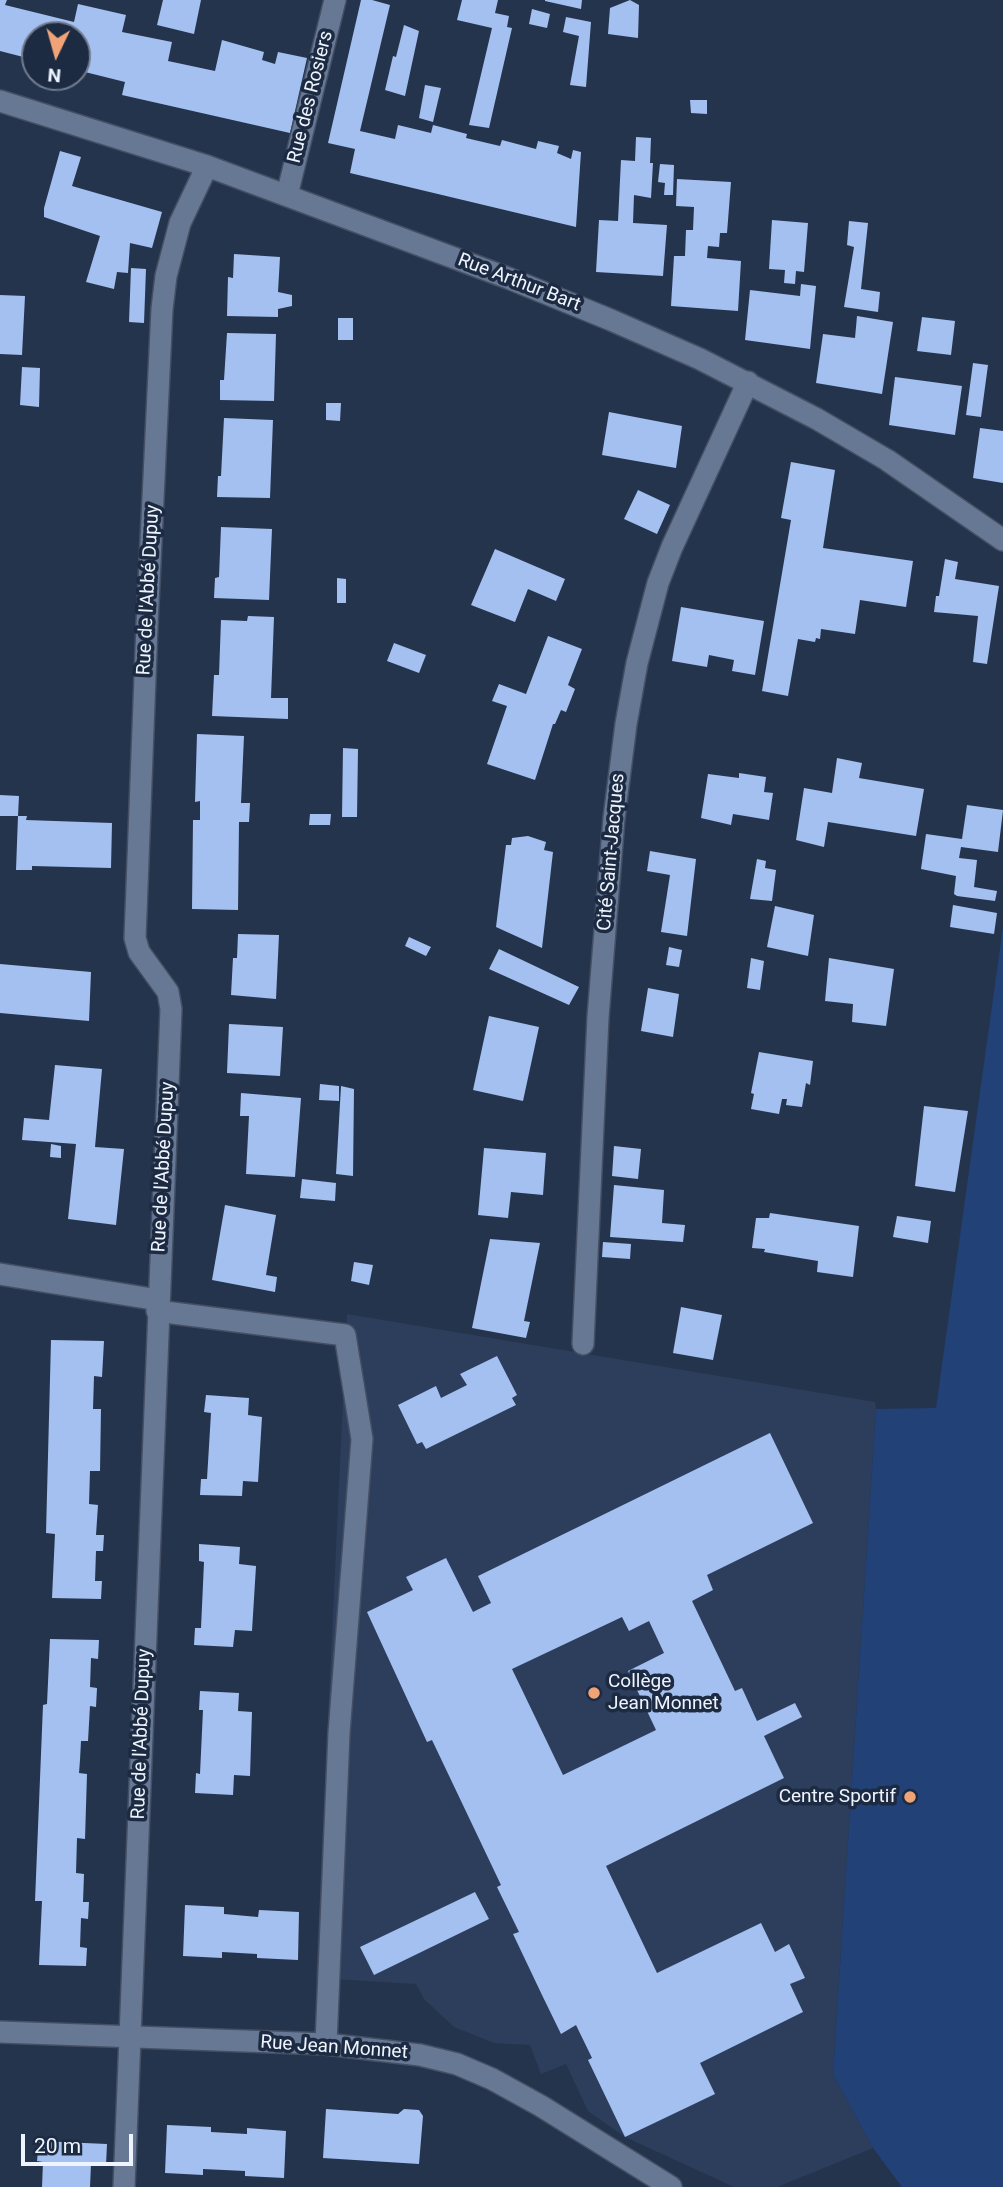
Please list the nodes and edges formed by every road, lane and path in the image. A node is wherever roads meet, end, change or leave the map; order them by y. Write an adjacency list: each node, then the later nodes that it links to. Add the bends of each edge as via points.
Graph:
1 (335, 0): 4 (street, Rue des Rosiers)
2 (0, 101): 3 (street, Rue Arthur Bart)
3 (207, 166): 4 (street, Rue Arthur Bart); 8 (street, Rue de l'Abbé Dupuy, via 180,223 166,275 146,625 135,938 139,952 168,992 171,1009)
4 (288, 195): 5 (street, Rue Arthur Bart, via 611,320)
5 (748, 382): 6 (street, Rue Arthur Bart, via 887,460); 9 (street, Cité Saint-Jacques, via 658,583 626,724 598,1017)
6 (1003, 540)
7 (0, 1274): 8 (street)
8 (158, 1306): 11 (street, Rue de l'Abbé Dupuy); 12 (street, via 345,1335 362,1439 339,1733)
9 (583, 1344)
10 (0, 2032): 11 (street, Rue Jean Monnet)
11 (130, 2036): 12 (street, Rue Jean Monnet); 13 (street, Rue de l'Abbé Dupuy)
12 (326, 2044): 14 (street, Rue Jean Monnet, via 420,2054 457,2064 541,2106)
13 (124, 2187)
14 (671, 2187)

